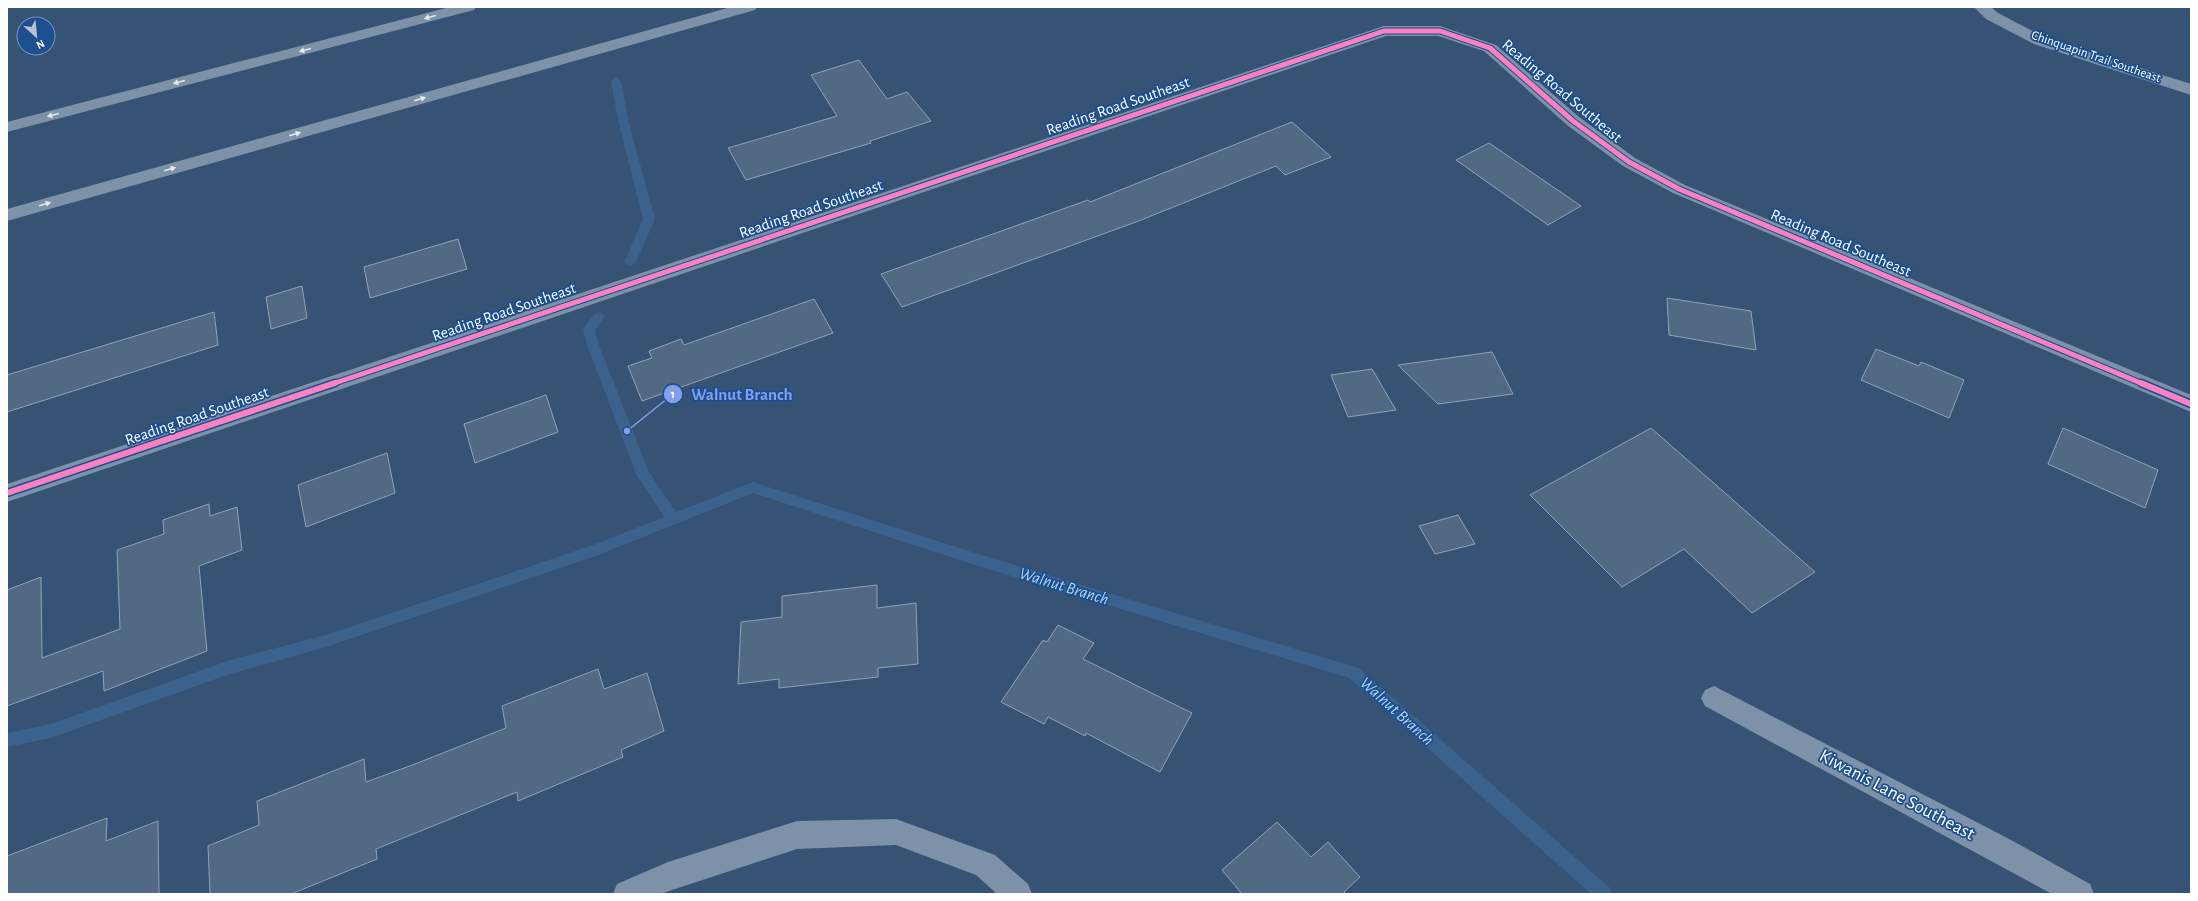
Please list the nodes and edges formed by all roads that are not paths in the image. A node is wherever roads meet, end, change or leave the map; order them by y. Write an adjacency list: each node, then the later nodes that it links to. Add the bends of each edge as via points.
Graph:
1 (468, 7): 5 (highway, one-way to 5)
2 (749, 7): 6 (highway, one-way to 2)
3 (1982, 7): 4 (street, Chinquapin Trail Southeast, via 1992,16 2040,40)
4 (2191, 90)
5 (7, 127)
6 (7, 215)
7 (2191, 404): 8 (street, Reading Road Southeast, via 1679,189 1629,162 1573,122 1490,48 1440,31 1384,31)
8 (7, 493)
9 (1714, 698): 12 (street, Kiwanis Lane Southeast)
10 (627, 894): 11 (street, via 668,876 797,835 896,832 985,865)
11 (1018, 894)
12 (2080, 894)

